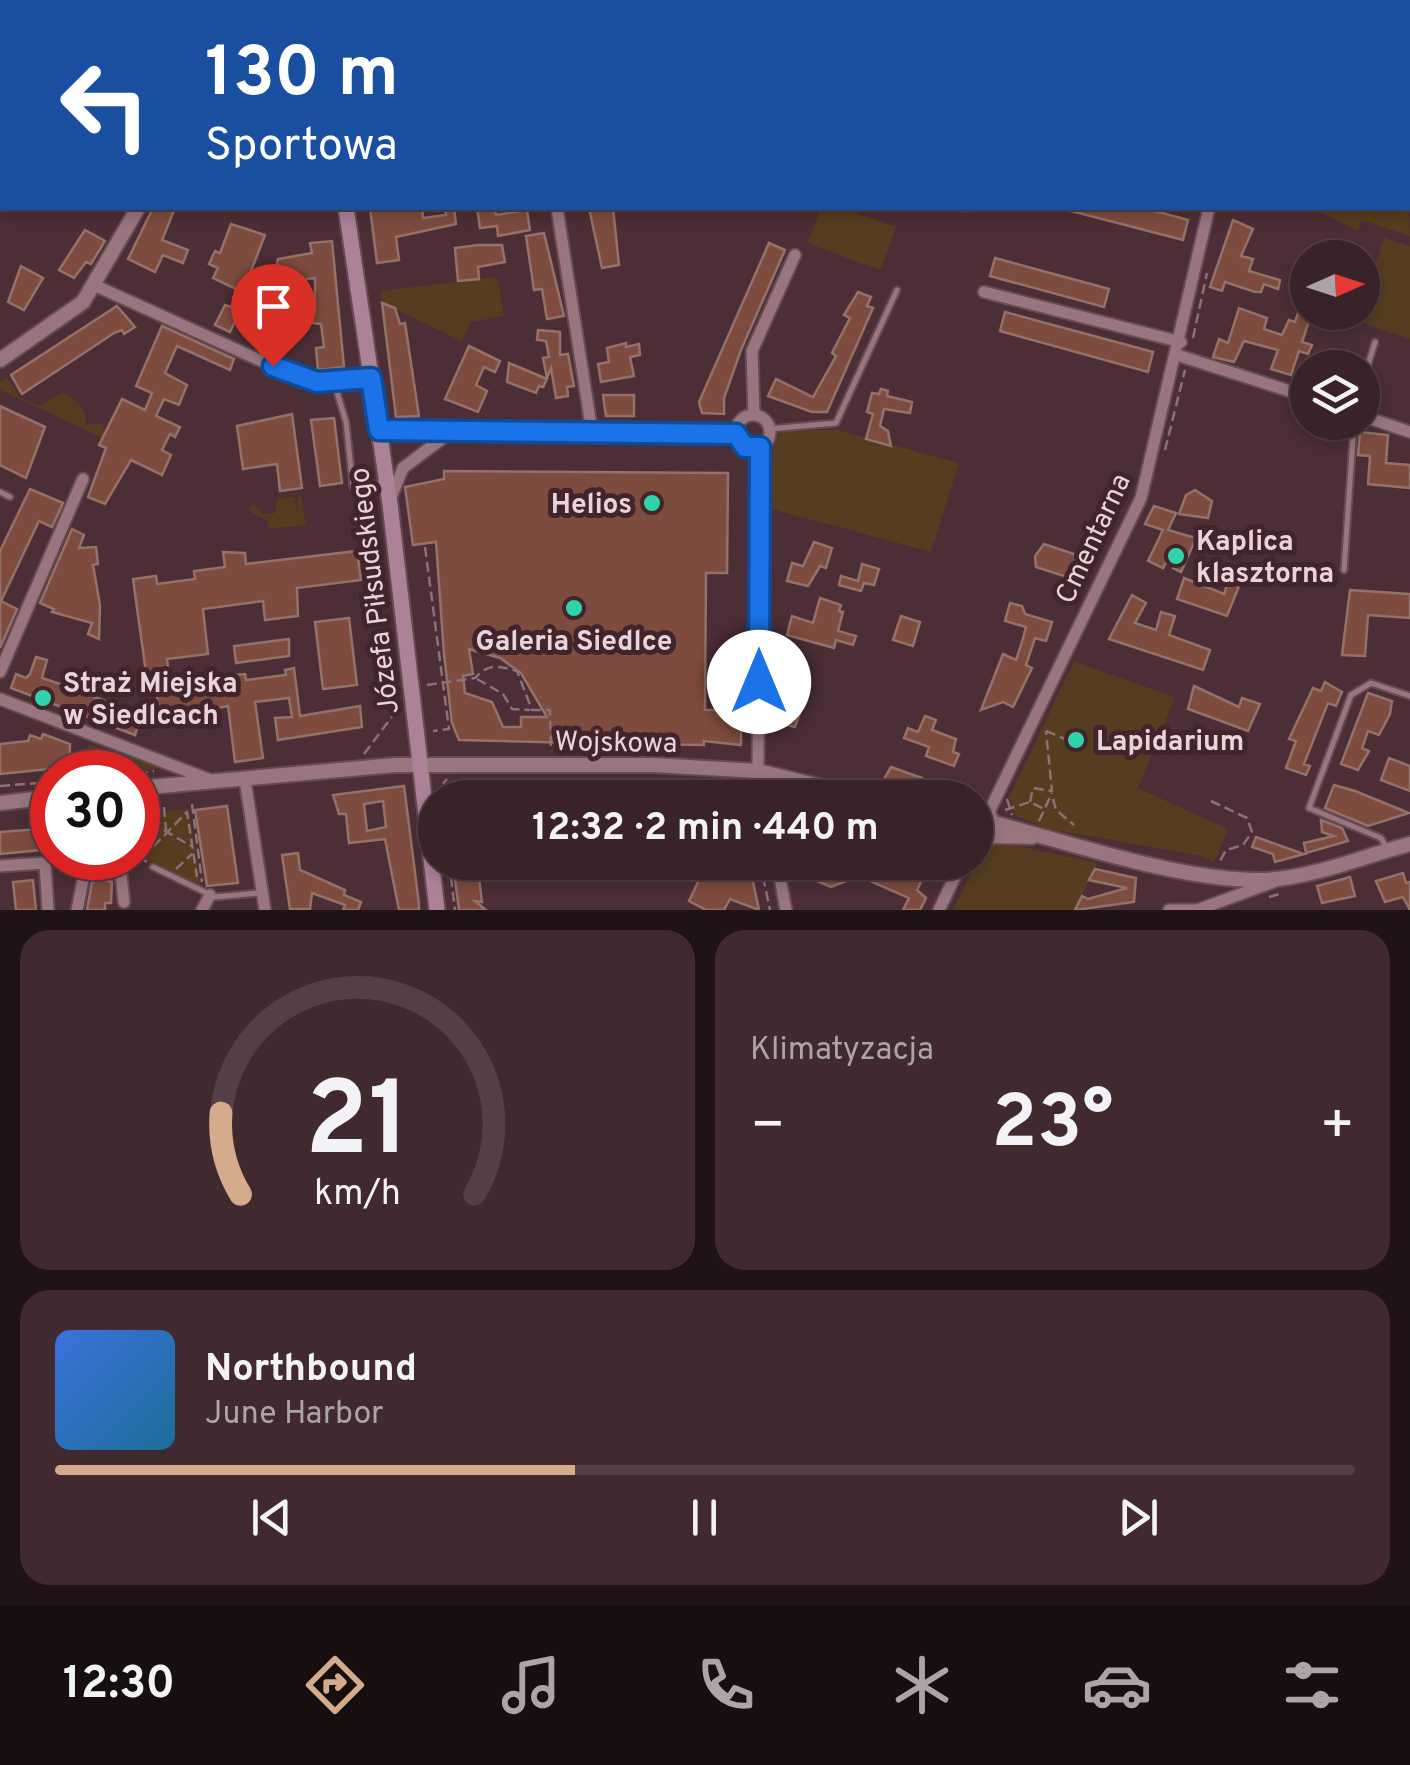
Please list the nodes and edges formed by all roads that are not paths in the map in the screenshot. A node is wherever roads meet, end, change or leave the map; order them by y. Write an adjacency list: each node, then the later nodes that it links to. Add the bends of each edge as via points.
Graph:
1 (137, 210): 6 (street)
2 (346, 210): 13 (main road, Józefa Piłsudskiego)
3 (558, 210): 21 (street)
4 (1207, 210): 10 (street, Cmentarna)
5 (795, 255): 16 (street, via 752,351)
6 (96, 286): 12 (street, via 70,314); 14 (street, via 297,377)
7 (897, 290): 18 (lane, via 836,423)
8 (984, 292): 10 (street)
9 (1375, 342): 11 (lane)
10 (1179, 348): 15 (street); 43 (street, Cmentarna, via 1141,498)
11 (1373, 350)
12 (0, 360)
13 (371, 378): 14 (street); 19 (main road, Józefa Piłsudskiego)
14 (334, 382): 27 (lane, via 353,487)
15 (1290, 390)
16 (754, 415): 18 (street); 23 (street, via 740,420)
17 (1380, 422): 22 (street)
18 (769, 429): 25 (street)
19 (379, 430): 20 (street); 27 (main road, Józefa Piłsudskiego)
20 (453, 431): 21 (street); 30 (street, via 402,468)
21 (592, 432): 23 (street)
22 (1410, 432)
23 (736, 434): 25 (street, via 745,447)
24 (1353, 440): 31 (lane)
25 (760, 447): 36 (street)
26 (83, 479): 32 (street)
27 (387, 482): 30 (main road, Józefa Piłsudskiego)
28 (0, 492): 29 (lane)
29 (10, 497)
30 (390, 504): 35 (main road, Józefa Piłsudskiego)
31 (1344, 570)
32 (0, 672)
33 (1410, 696): 46 (lane, via 1371,684 1351,695 1309,808 1381,838)
34 (0, 699): 39 (street)
35 (419, 765): 36 (street, Wojskowa, via 654,765); 37 (street, Wojskowa); 60 (main road, Józefa Piłsudskiego)
36 (760, 776): 38 (street, Wojskowa)
37 (245, 780): 39 (street, Wojskowa); 53 (street)
38 (780, 780)
39 (214, 782): 40 (street, Wojskowa)
40 (160, 786)
41 (30, 800): 42 (street)
42 (0, 803)
43 (993, 808)
44 (993, 822): 49 (street, via 1216,875)
45 (1410, 844): 46 (street)
46 (1388, 850): 49 (street)
47 (0, 866): 56 (street, via 45,863)
48 (160, 870): 52 (lane)
49 (1284, 878): 64 (street)
50 (780, 880): 61 (street)
51 (953, 880): 62 (street)
52 (205, 890): 53 (lane); 58 (street)
53 (263, 892): 59 (street)
54 (124, 902): 57 (street, via 120,876 97,870 84,875)
55 (1178, 909): 63 (street); 64 (street)
56 (48, 910)
57 (77, 910)
58 (202, 910)
59 (265, 910)
60 (437, 910)
61 (786, 910)
62 (939, 910)
63 (1169, 910)
64 (1202, 910)

